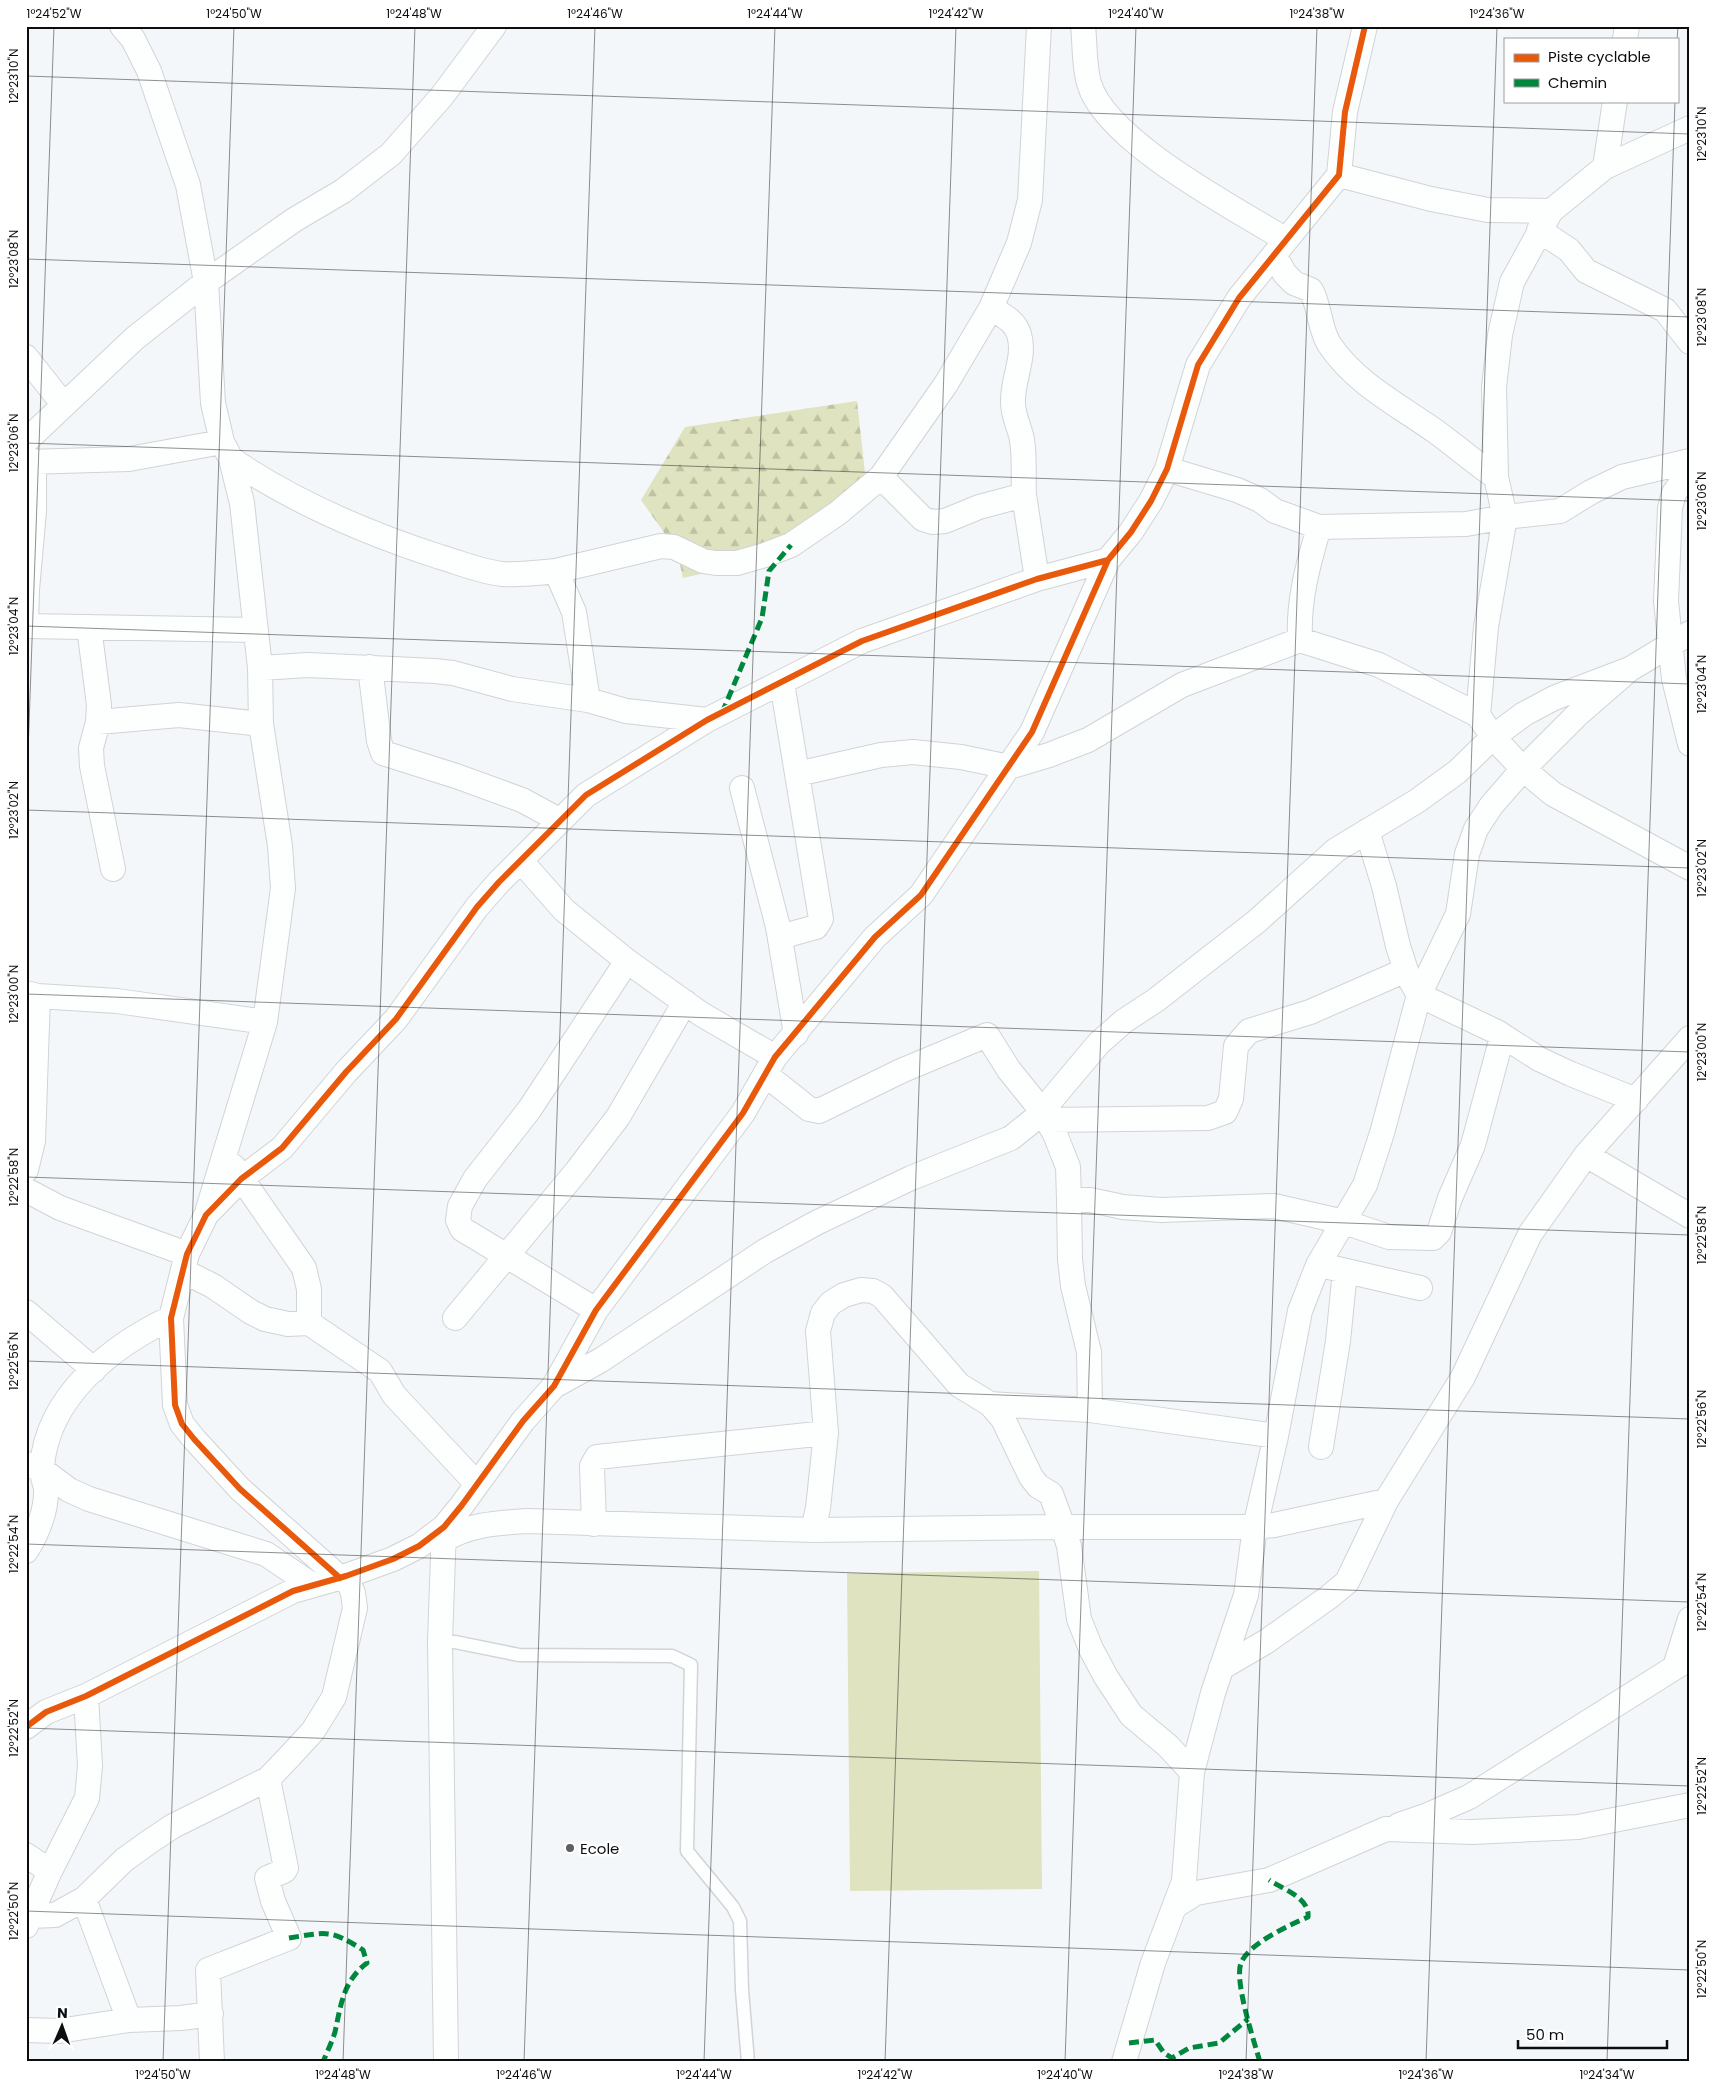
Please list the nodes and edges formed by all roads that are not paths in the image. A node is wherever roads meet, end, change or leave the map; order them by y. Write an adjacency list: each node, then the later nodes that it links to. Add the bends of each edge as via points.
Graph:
1 (122, 26): 13 (street, via 133,39 149,71 188,185)
2 (494, 26): 13 (street, via 442,96 391,154 343,192 294,220)
3 (1039, 26): 14 (street, via 1030,200 1019,244)
4 (1083, 26): 12 (street, via 1089,84 1104,111 1142,148)
5 (1365, 26): 9 (street, via 1345,112)
6 (1615, 102): 8 (street)
7 (1690, 128): 8 (street)
8 (1605, 167): 10 (street)
9 (1339, 175): 10 (street, via 1488,210); 12 (street)
10 (1551, 210): 11 (street)
11 (1539, 230): 15 (street, via 1569,250 1586,271 1665,310); 24 (street, via 1512,282 1504,308 1494,387)
12 (1280, 247): 21 (street, via 1239,298 1198,365); 24 (street, via 1285,274 1311,290 1328,342 1350,370 1384,399)
13 (206, 282): 17 (street, via 135,338); 18 (street, via 213,403)
14 (991, 308): 23 (street, via 946,384); 25 (street, via 1011,320 1021,343 1012,405 1022,441)
15 (1690, 342)
16 (26, 357): 17 (street)
17 (63, 404): 19 (street)
18 (226, 450): 19 (street, via 129,459); 29 (street, via 284,493 398,543 502,574); 32 (street, via 242,503)
19 (29, 455): 31 (street, via 34,512 26,590 26,626)
20 (1690, 461): 26 (street, via 1622,477 1560,511)
21 (1167, 469): 27 (street, via 1237,490 1275,511); 28 (street, via 1131,532)
22 (1690, 471): 33 (street, via 1674,493 1670,508 1666,601)
23 (881, 477): 25 (street, via 923,519 933,522); 29 (street, via 838,513 791,544 765,555 737,563 716,563 703,561 674,547 661,546)
24 (1496, 477): 26 (street)
25 (1024, 495): 30 (street)
26 (1504, 517): 27 (street, via 1466,524); 40 (street, via 1486,627)
27 (1319, 527): 34 (street, via 1302,589)
28 (1108, 560): 30 (street); 46 (street, via 1032,732)
29 (556, 571): 39 (street, via 574,612)
30 (1036, 579): 38 (street, via 862,641)
31 (89, 627): 32 (street); 42 (street)
32 (255, 630): 36 (street)
33 (1680, 638): 37 (street); 45 (street, via 1674,679)
34 (1300, 640): 40 (street, via 1379,666); 46 (street, via 1182,685 1088,740)
35 (370, 667): 36 (street, via 308,665); 39 (street, via 453,673 512,689); 50 (street, via 383,753 513,797)
36 (260, 668): 43 (street)
37 (1630, 669): 44 (street, via 1554,698); 47 (street, via 1577,715)
38 (782, 683): 41 (street); 48 (street)
39 (588, 700): 41 (street, via 626,711)
40 (1478, 714): 44 (street)
41 (707, 720): 50 (street, via 586,795)
42 (98, 722): 43 (street, via 179,716); 54 (street, via 91,748 92,766)
43 (261, 724): 61 (street, via 279,838 282,888)
44 (1493, 736): 47 (street); 51 (street, via 1457,772)
45 (1690, 744)
46 (1009, 767): 48 (street, via 913,752 881,755); 62 (street, via 921,895 875,937)
47 (1523, 769): 53 (street, via 1553,794); 59 (street, via 1476,829 1467,854 1458,914)
48 (797, 774): 55 (street, via 821,919 816,927)
49 (742, 788): 55 (street)
50 (559, 820): 52 (street)
51 (1367, 831): 57 (street); 68 (street, via 1336,850 1256,922 1099,1043)
52 (521, 861): 56 (street, via 564,910); 72 (street, via 477,907 396,1019 282,1148)
53 (1690, 868)
54 (113, 869)
55 (780, 937): 62 (street)
56 (627, 961): 60 (street); 78 (street, via 534,1103 486,1163 460,1206 458,1220 462,1229)
57 (1406, 970): 59 (street); 68 (street, via 1310,1012 1249,1031 1236,1046 1232,1100 1225,1112 1208,1118)
58 (32, 994): 61 (street, via 117,1001); 71 (street, via 33,1141)
59 (1419, 995): 63 (street); 77 (street, via 1379,1142 1364,1186)
60 (685, 1002): 65 (street); 78 (street, via 618,1117)
61 (265, 1022): 69 (street)
62 (796, 1034): 65 (street)
63 (1502, 1037): 67 (street, via 1571,1074); 77 (street, via 1472,1145 1438,1236 1389,1237)
64 (1690, 1038): 66 (street)
65 (770, 1066): 68 (street, via 810,1108 819,1111 901,1071 988,1035 1018,1083); 83 (street, via 743,1112)
66 (1680, 1066): 67 (street)
67 (1636, 1100): 70 (street)
68 (1044, 1116): 74 (street, via 1068,1167); 89 (street, via 1011,1138 911,1178 765,1251 601,1360)
69 (226, 1155): 72 (street); 75 (street)
70 (1586, 1156): 76 (street); 97 (street, via 1530,1234 1463,1377)
71 (26, 1170)
72 (240, 1179): 75 (street); 87 (street, via 304,1268 309,1289)
73 (26, 1190): 79 (street)
74 (1069, 1200): 77 (street, via 1161,1210 1274,1206); 91 (street, via 1070,1259 1089,1352)
75 (206, 1215): 79 (street)
76 (1690, 1216)
77 (1344, 1222): 80 (street)
78 (506, 1256): 83 (street); 86 (street)
79 (185, 1263): 85 (street); 87 (street, via 250,1312 288,1324)
80 (1318, 1265): 81 (street); 93 (street, via 1300,1311)
81 (1345, 1271): 82 (street); 94 (street, via 1338,1341)
82 (1420, 1288)
83 (596, 1310): 89 (street)
84 (26, 1312): 88 (street)
85 (171, 1318): 88 (street, via 144,1330); 104 (street, via 175,1405 182,1424 240,1489)
86 (455, 1318)
87 (309, 1323): 96 (street, via 380,1372 394,1395)
88 (94, 1370): 95 (street, via 71,1396 53,1424)
89 (554, 1386): 96 (street)
90 (990, 1404): 91 (street); 92 (street, via 959,1385 882,1296 873,1290 861,1290 831,1303 820,1321 818,1331); 99 (street, via 1003,1419 1031,1477 1051,1494)
91 (1090, 1410): 93 (street)
92 (826, 1433): 98 (street, via 597,1457 592,1466); 101 (street)
93 (1276, 1436): 100 (street)
94 (1321, 1447)
95 (34, 1467): 103 (street, via 46,1489 38,1529); 105 (street, via 89,1499 266,1554)
96 (477, 1484): 102 (street)
97 (1386, 1501): 100 (street); 109 (street, via 1347,1582 1267,1641)
98 (594, 1524): 101 (street); 102 (street, via 528,1521 486,1524)
99 (1063, 1527): 100 (street); 101 (street); 112 (street, via 1080,1619 1091,1649 1131,1715 1168,1746)
100 (1255, 1527): 109 (street, via 1246,1595)
101 (813, 1530)
102 (444, 1534): 104 (street); 107 (street)
103 (26, 1550)
104 (343, 1577): 105 (street); 113 (street, via 353,1593 355,1608 334,1697 313,1731)
105 (312, 1585): 110 (street, via 293,1591)
106 (1690, 1619): 108 (street)
107 (440, 1642): 125 (street); 126 (lane, via 519,1655 672,1656 691,1665 687,1851 733,1907 740,1921)
108 (1682, 1663): 115 (street, via 1469,1797 1428,1816)
109 (1221, 1668): 112 (street)
110 (86, 1696): 111 (street, via 46,1712); 117 (street, via 90,1766 87,1798)
111 (26, 1727)
112 (1192, 1772): 119 (street, via 1185,1874)
113 (268, 1779): 118 (street, via 209,1807 157,1837 124,1860); 121 (street, via 286,1868 268,1878 273,1901 289,1938 209,1968)
114 (1690, 1805): 115 (street, via 1578,1827 1472,1832)
115 (1386, 1829): 119 (street, via 1268,1880 1196,1893)
116 (26, 1855): 117 (street)
117 (50, 1871): 120 (street)
118 (84, 1900): 120 (street, via 63,1912); 122 (street)
119 (1175, 1906): 127 (street, via 1150,1971)
120 (28, 1920)
121 (211, 2014): 122 (street); 124 (street)
122 (129, 2020): 123 (street, via 72,2030)
123 (26, 2030)
124 (212, 2062)
125 (446, 2062)
126 (748, 2062)
127 (1124, 2062)

